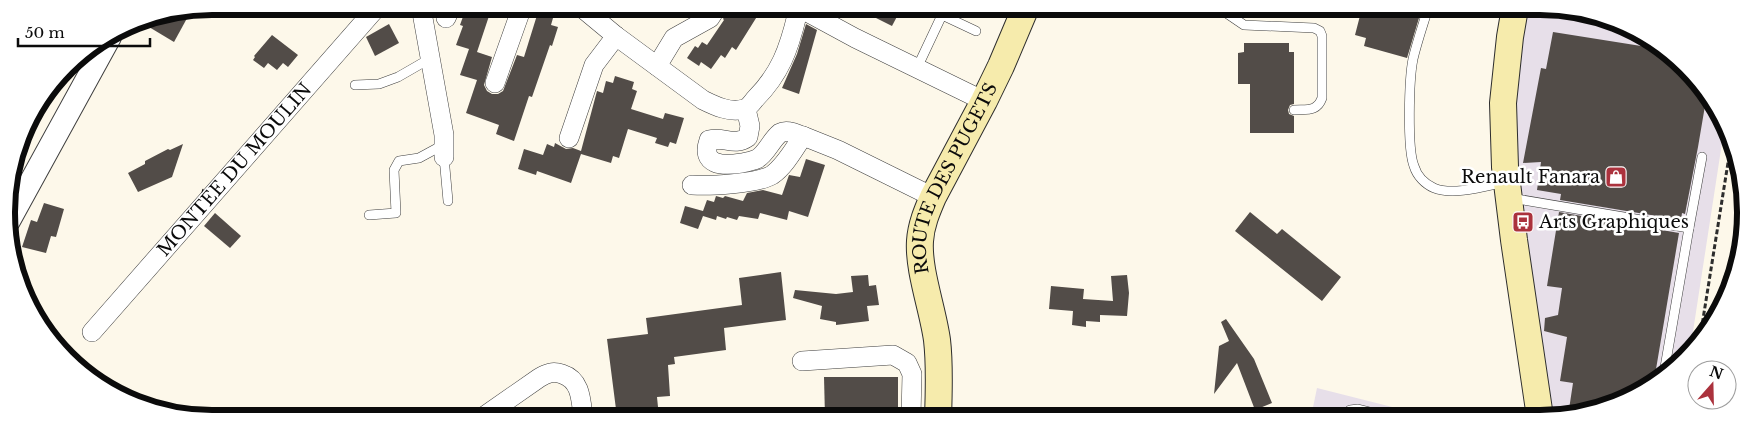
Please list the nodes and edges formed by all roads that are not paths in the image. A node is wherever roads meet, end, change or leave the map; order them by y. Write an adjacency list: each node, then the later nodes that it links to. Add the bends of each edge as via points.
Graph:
1 (370, 15): 36 (street, MONTÉE DU MOULIN)
2 (423, 15): 17 (street)
3 (519, 15): 20 (street)
4 (590, 15): 15 (street)
5 (712, 15): 18 (street, via 674,38)
6 (797, 15): 23 (street, via 777,73)
7 (813, 15): 19 (street)
8 (940, 15): 19 (lane)
9 (949, 15): 14 (lane)
10 (1022, 15): 22 (main road, ROUTE DES PUGETS)
11 (1229, 15): 24 (lane, via 1244,25 1314,28 1320,31 1322,98 1314,109)
12 (1426, 15): 30 (lane, via 1413,59 1411,79 1411,154 1414,167 1420,179 1433,188 1448,192)
13 (1514, 15): 30 (main road, via 1503,103)
14 (976, 31)
15 (616, 36): 18 (street); 26 (street, via 594,66)
16 (104, 47): 33 (street)
17 (431, 58): 21 (lane, via 379,84); 27 (street)
18 (657, 66): 23 (street, via 703,100 718,107)
19 (917, 68): 22 (street)
20 (495, 83)
21 (355, 84)
22 (984, 101): 31 (main road, ROUTE DES PUGETS)
23 (746, 109): 25 (street, via 750,126 748,137 741,142 718,138 709,140 706,149 714,163 729,165 754,160 763,155 780,134 788,131)
24 (1294, 110)
25 (803, 136): 29 (street, via 772,175 708,186); 31 (street)
26 (569, 138)
27 (444, 151): 32 (lane); 34 (lane, via 399,161 394,170 396,213)
28 (1702, 157): 35 (lane)
29 (692, 184)
30 (1501, 188): 35 (lane); 43 (main road)
31 (933, 197): 42 (main road, ROUTE DES PUGETS, via 924,219 920,242 937,340)
32 (448, 202)
33 (15, 210)
34 (369, 215)
35 (1689, 228): 38 (lane)
36 (92, 332)
37 (802, 361): 41 (street, via 892,355 908,363 912,374)
38 (1665, 365)
39 (493, 410): 40 (street, via 548,372 566,375 574,381)
40 (582, 410)
41 (911, 410)
42 (938, 410)
43 (1539, 410)

